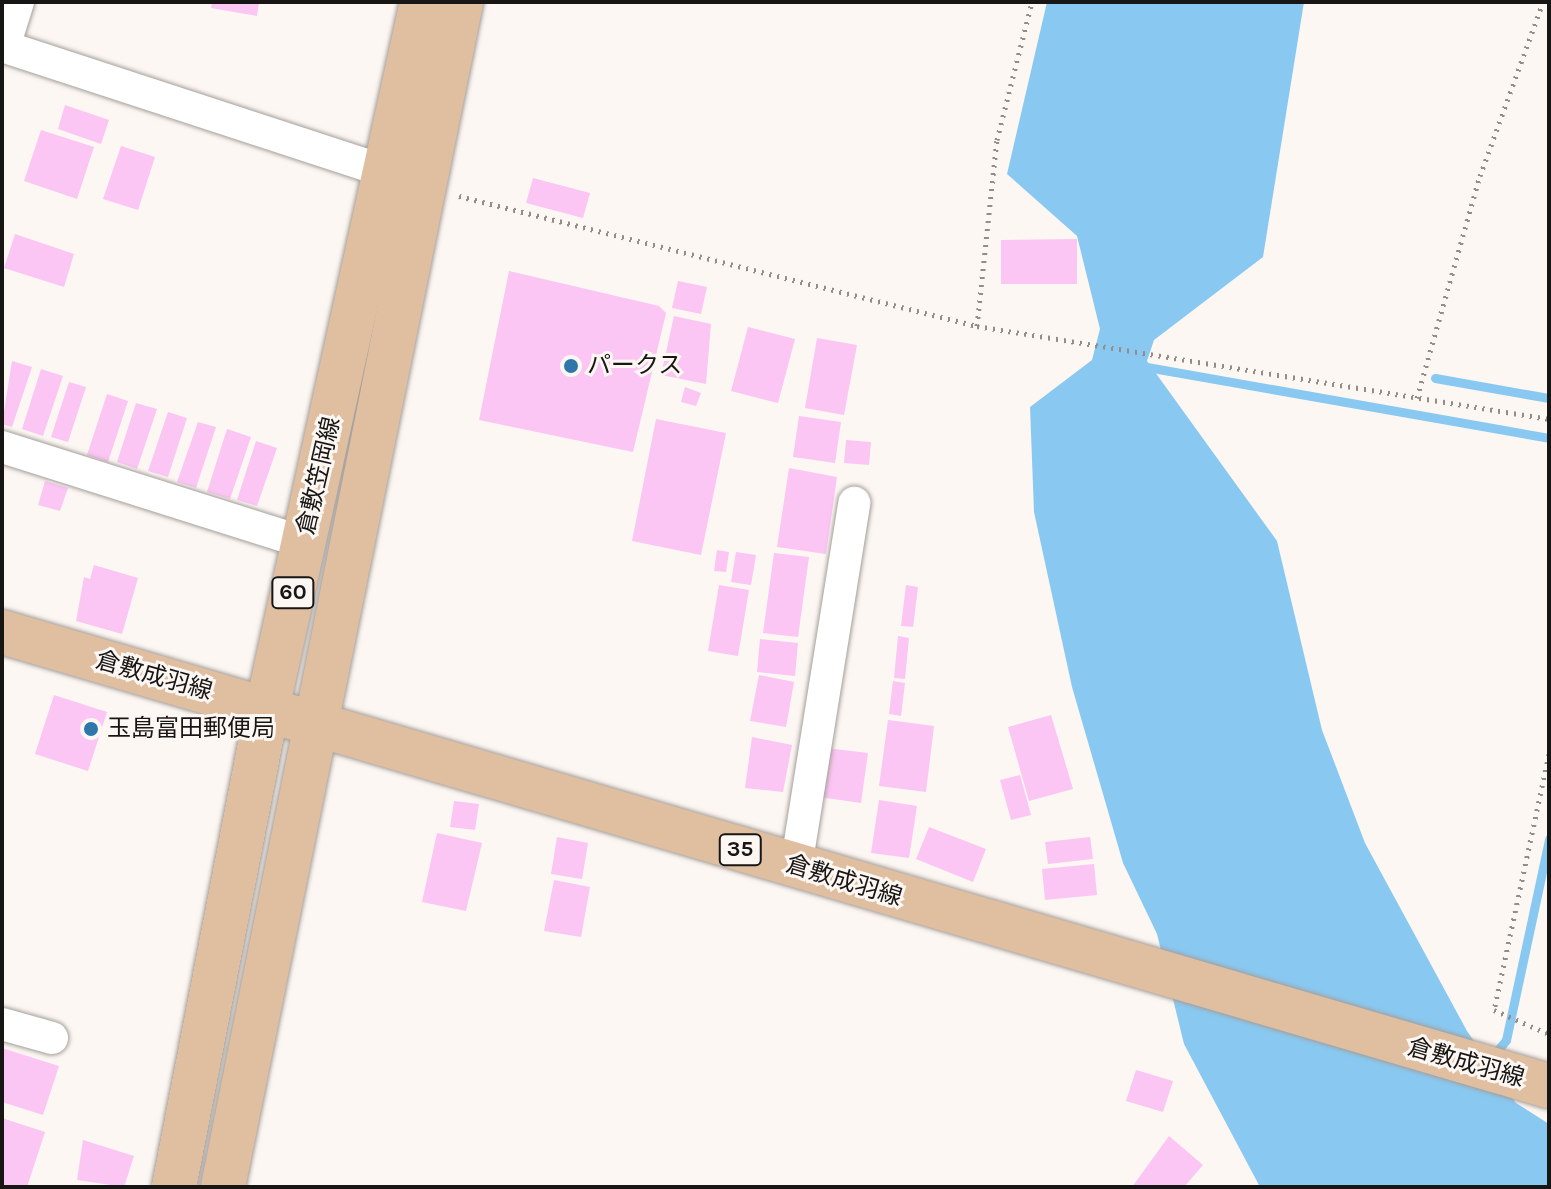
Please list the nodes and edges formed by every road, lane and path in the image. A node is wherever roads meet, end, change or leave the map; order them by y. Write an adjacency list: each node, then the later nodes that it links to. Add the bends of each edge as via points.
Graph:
1 (18, 2): 6 (street)
2 (422, 2): 7 (main road, 倉敷笠岡線 / 60)
3 (461, 2): 7 (main road, 倉敷笠岡線 / 60)
4 (1032, 2): 8 (path, via 997,140)
5 (1543, 2): 9 (path, via 1480,176)
6 (3, 46): 7 (street)
7 (405, 178): 8 (path); 13 (main road, 倉敷笠岡線 / 60); 16 (main road, 倉敷笠岡線 / 60)
8 (977, 326): 9 (path, via 1091,340)
9 (1417, 398): 10 (path)
10 (1549, 419)
11 (2, 447): 13 (street)
12 (854, 503): 18 (street)
13 (304, 542): 15 (main road, 倉敷笠岡線 / 60)
14 (2, 632): 15 (main road, 倉敷成羽線 / 35)
15 (267, 709): 16 (main road, 倉敷成羽線 / 35); 23 (main road, 倉敷笠岡線 / 60)
16 (320, 725): 18 (main road, 倉敷成羽線 / 35); 24 (main road, 倉敷笠岡線 / 60)
17 (1549, 754): 20 (path, via 1494,1010)
18 (796, 867): 22 (main road, 倉敷成羽線 / 35)
19 (2, 1024): 21 (street)
20 (1549, 1034)
21 (52, 1038)
22 (1539, 1084)
23 (174, 1187)
24 (223, 1187)

